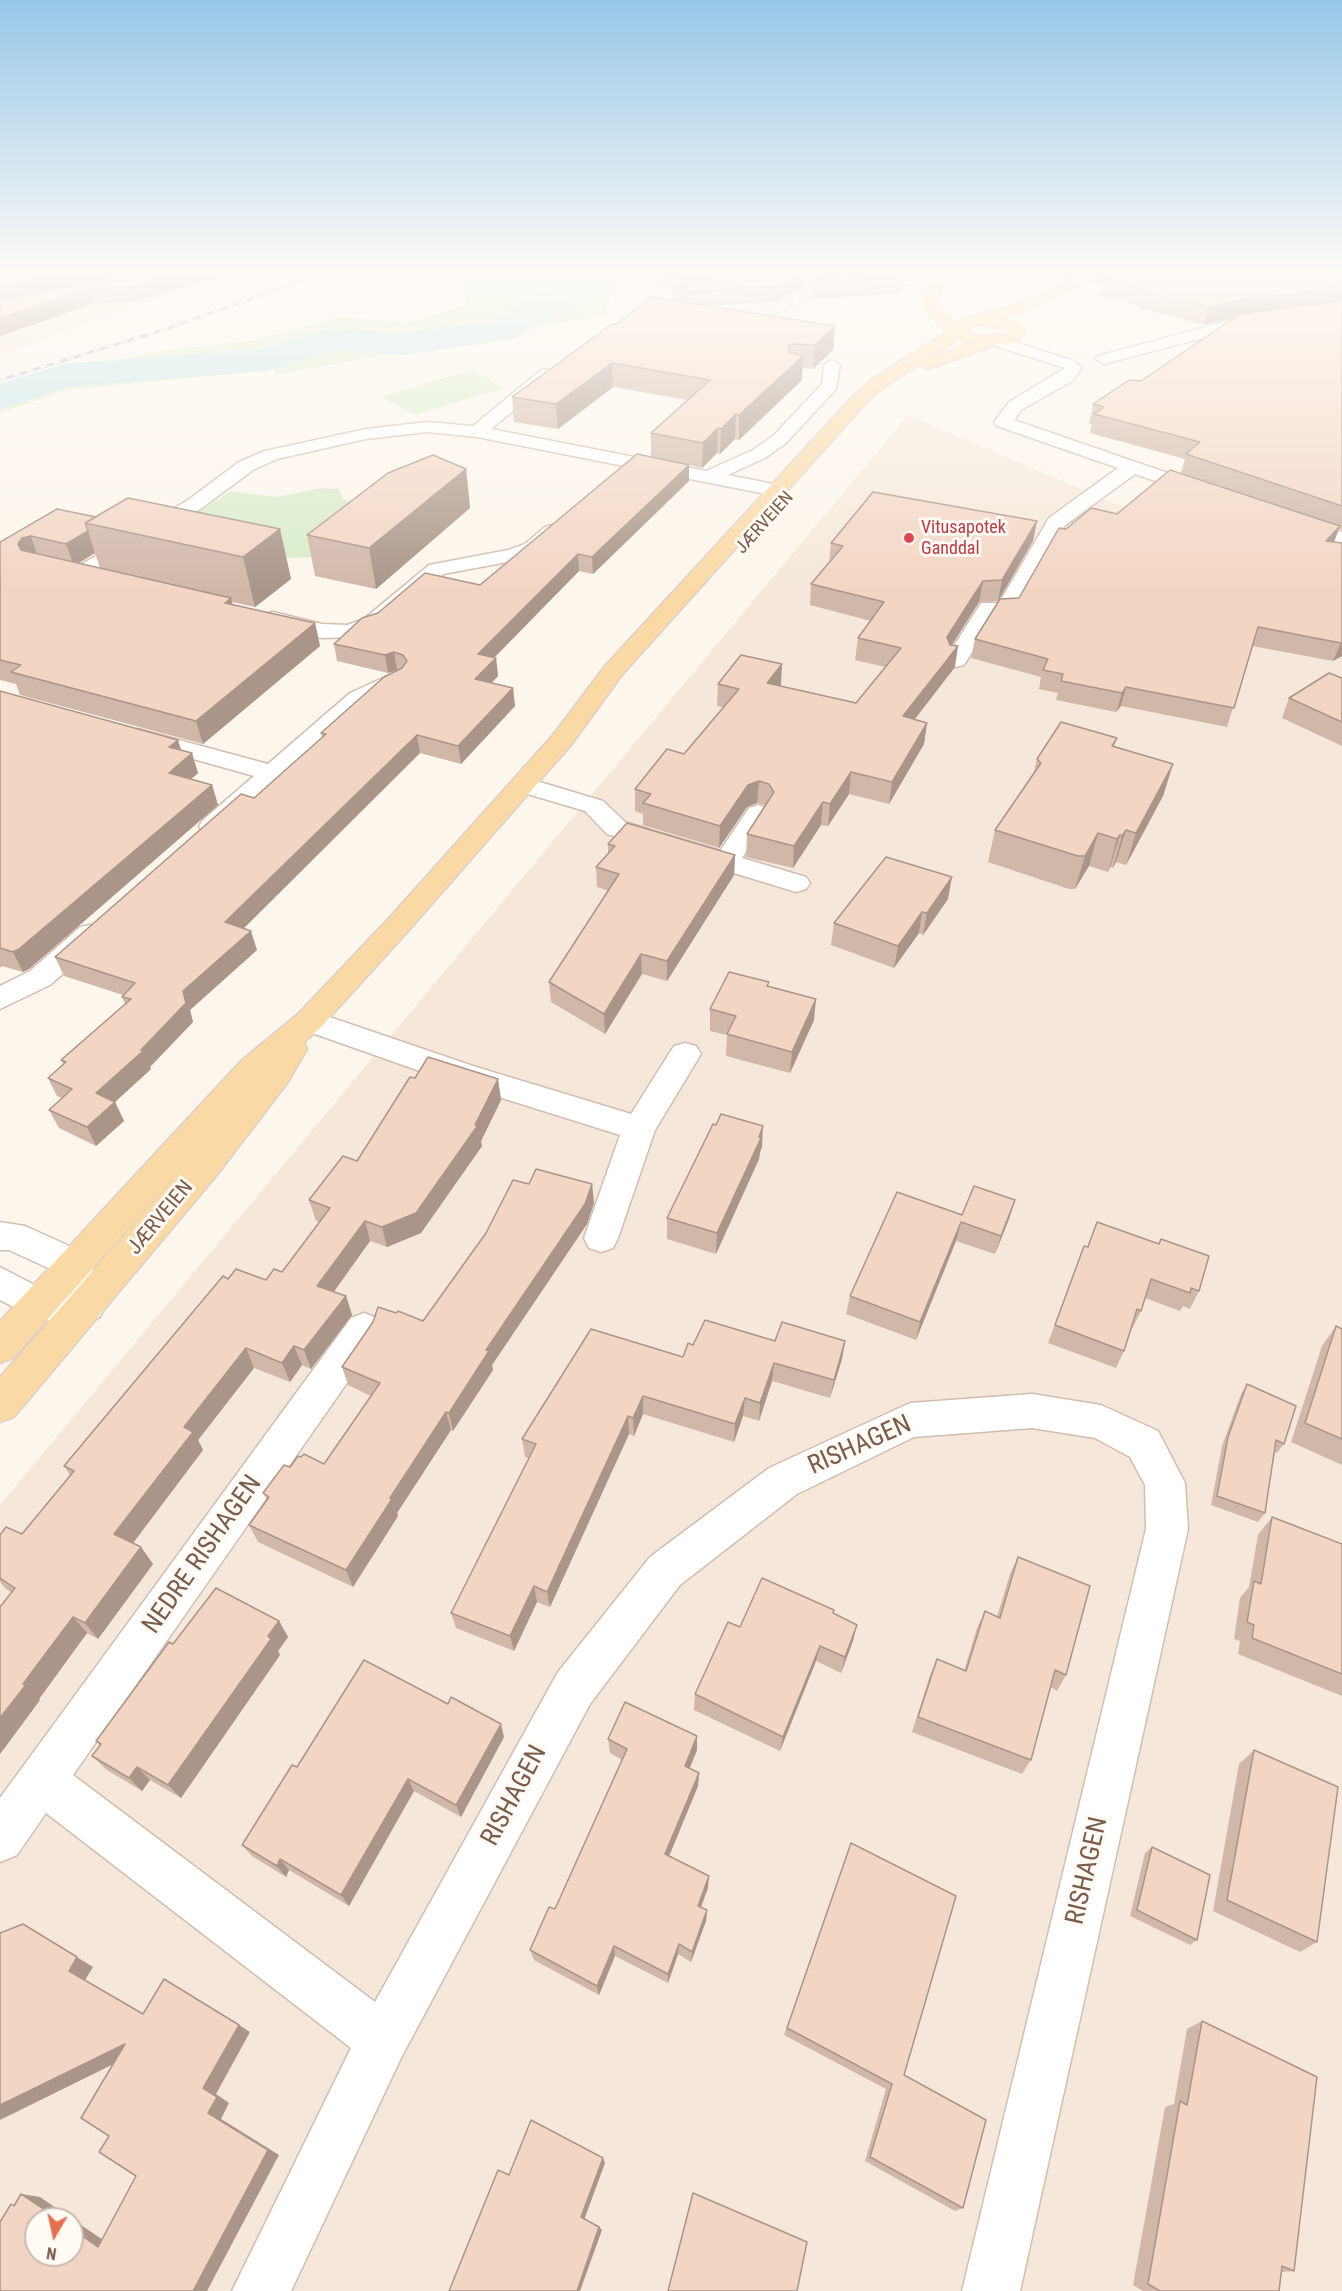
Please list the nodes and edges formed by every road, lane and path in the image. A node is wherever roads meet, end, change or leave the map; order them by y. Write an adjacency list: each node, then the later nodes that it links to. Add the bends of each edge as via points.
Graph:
1 (541, 380): 6 (street)
2 (829, 380): 9 (street, via 830,385 780,439 759,454)
3 (883, 380): 11 (main road, JÆRVEIEN)
4 (903, 380): 23 (main road, JÆRVEIEN, via 875,404 631,674)
5 (1061, 380): 8 (street, via 1015,406 1003,422)
6 (477, 432): 7 (street); 17 (street, via 427,427 366,434 271,455 246,466 195,504)
7 (631, 462): 9 (street); 10 (street)
8 (1131, 468): 12 (street); 20 (street, via 1056,522 1005,610 989,608)
9 (708, 477): 11 (street)
10 (613, 478)
11 (776, 490): 23 (main road, JÆRVEIEN, via 613,671)
12 (1220, 498)
13 (568, 517): 19 (street, via 532,548 490,561 436,569 372,624 349,632 322,631)
14 (1276, 517): 15 (street)
15 (1342, 539)
16 (59, 570): 17 (street)
17 (79, 574): 18 (street)
18 (102, 579)
19 (253, 615)
20 (956, 660)
21 (396, 679): 24 (street, via 358,698)
22 (114, 730): 24 (street)
23 (562, 740): 25 (main road, JÆRVEIEN)
24 (272, 773): 27 (street)
25 (523, 785): 28 (street, via 594,806 616,828); 32 (main road, JÆRVEIEN)
26 (758, 813): 28 (street)
27 (192, 844)
28 (726, 862): 29 (street)
29 (795, 883)
30 (112, 915): 31 (street, via 40,978)
31 (0, 999)
32 (309, 1022): 34 (street); 37 (main road, JÆRVEIEN, via 252,1069); 40 (main road, JÆRVEIEN, via 277,1074)
33 (686, 1054): 34 (street)
34 (639, 1129): 36 (street)
35 (0, 1236): 37 (street, via 13,1236)
36 (601, 1238)
37 (74, 1264): 39 (main road, JÆRVEIEN); 40 (street)
38 (0, 1282): 39 (street)
39 (38, 1305): 40 (street); 42 (main road, JÆRVEIEN)
40 (87, 1306): 43 (main road, JÆRVEIEN)
41 (364, 1329): 44 (street, NEDRE RISHAGEN)
42 (0, 1347)
43 (0, 1405)
44 (43, 1781): 45 (street, NEDRE RISHAGEN); 46 (street)
45 (0, 1838)
46 (383, 2040): 47 (street, RISHAGEN); 48 (street, RISHAGEN, via 574,1688 665,1571 783,1481 910,1420 1032,1412 1101,1422 1144,1444 1165,1483 1167,1529)
47 (261, 2291)
48 (990, 2291)

